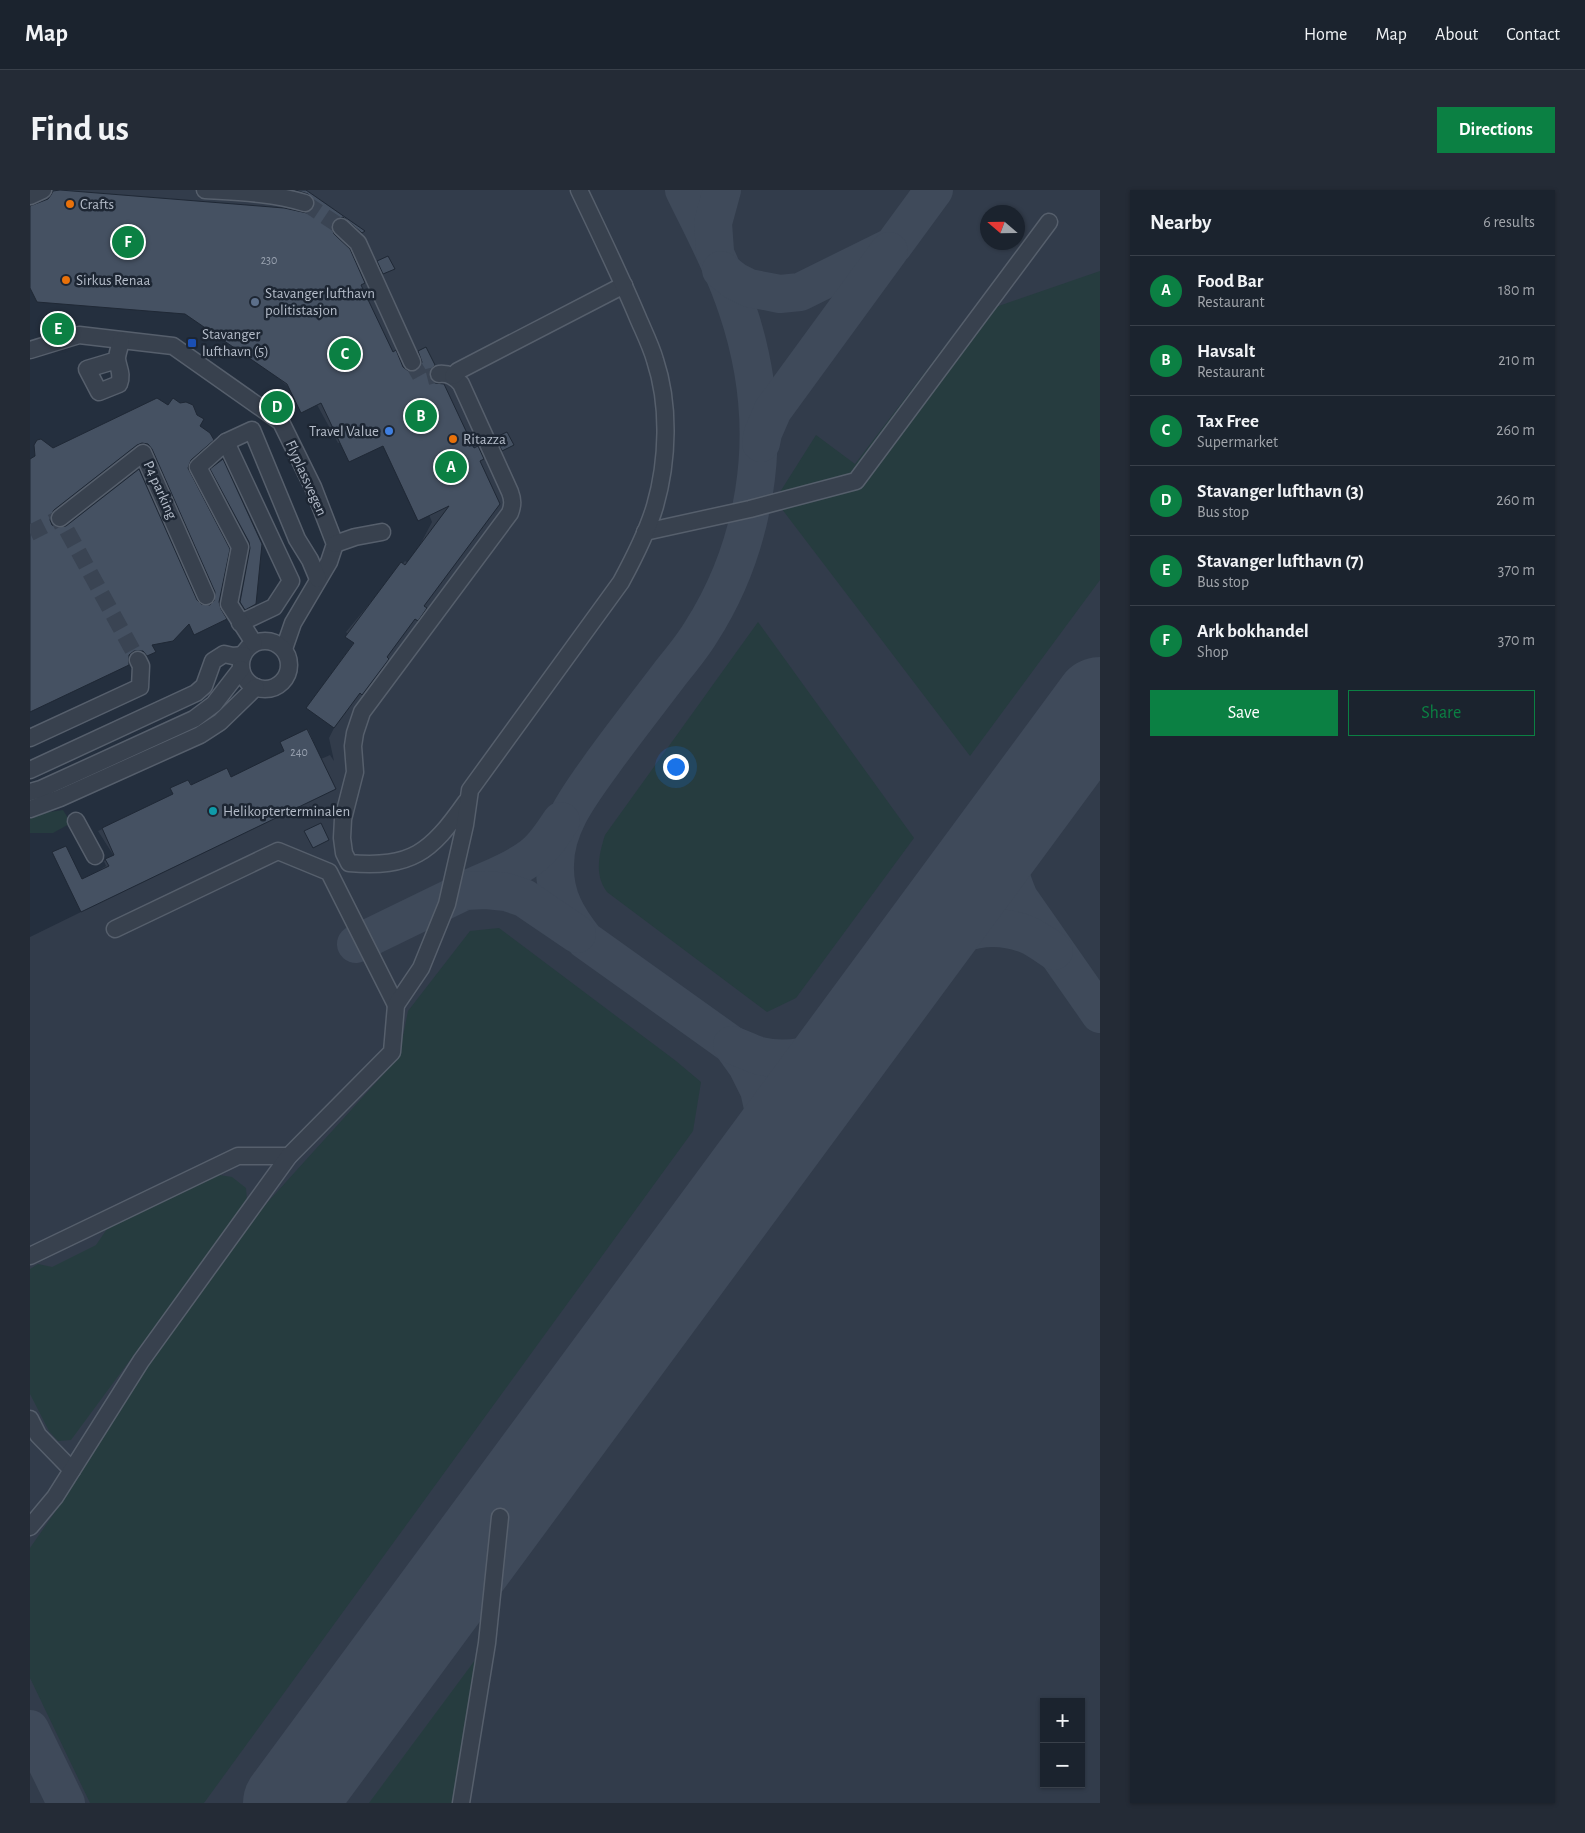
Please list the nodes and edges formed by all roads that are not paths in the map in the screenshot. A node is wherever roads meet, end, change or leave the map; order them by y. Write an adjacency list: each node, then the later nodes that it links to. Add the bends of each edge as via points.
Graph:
1 (43, 190): 4 (lane)
2 (205, 190): 5 (lane, via 262,194)
3 (579, 190): 8 (lane)
4 (30, 196)
5 (305, 202)
6 (1050, 222): 16 (lane, via 856,481)
7 (340, 227): 12 (lane, via 358,244)
8 (624, 285): 16 (lane, via 655,360 664,408 662,475); 31 (lane, via 446,375 461,384 510,492 513,506 362,712 353,746 355,772 343,819)
9 (121, 341): 10 (lane, Flyplassvegen, via 80,336); 11 (lane); 17 (lane, Flyplassvegen, via 173,346 281,422 313,487)
10 (30, 350)
11 (117, 360)
12 (412, 362)
13 (226, 442): 18 (lane, via 252,430 297,539); 20 (lane, via 198,467 240,547 229,604); 20 (lane, via 291,581 274,607)
14 (60, 518): 19 (lane, P4 parking, via 143,452)
15 (382, 532): 17 (lane)
16 (645, 532): 28 (lane, via 621,582 470,790)
17 (335, 544): 18 (lane)
18 (318, 579): 21 (lane, via 293,622)
19 (206, 596)
20 (240, 623): 22 (lane)
21 (284, 649): 22 (lane, via 275,642 264,640); 24 (lane, via 289,659 289,670 284,680 266,689)
22 (246, 656): 24 (lane, via 246,680); 26 (lane, via 224,654 213,661 204,686 196,693); 27 (lane, via 214,704 194,718)
23 (138, 660): 25 (lane, via 141,666 140,687)
24 (256, 687): 29 (lane, via 220,722 200,735)
25 (30, 738)
26 (30, 770)
27 (30, 792)
28 (469, 798): 31 (lane, via 454,819 417,856 390,864 361,864 349,863); 35 (lane, via 447,904 421,968)
29 (30, 809)
30 (76, 821): 32 (lane)
31 (344, 853): 33 (lane)
32 (95, 856)
33 (329, 872): 34 (lane, via 278,851); 35 (lane)
34 (114, 929)
35 (396, 1005): 36 (lane, via 392,1052)
36 (289, 1156): 37 (lane, via 238,1156); 39 (lane, via 141,1361)
37 (30, 1256)
38 (30, 1419): 39 (lane, via 38,1435)
39 (72, 1470): 41 (lane)
40 (500, 1517): 42 (lane, via 487,1643)
41 (30, 1527)
42 (461, 1803)

